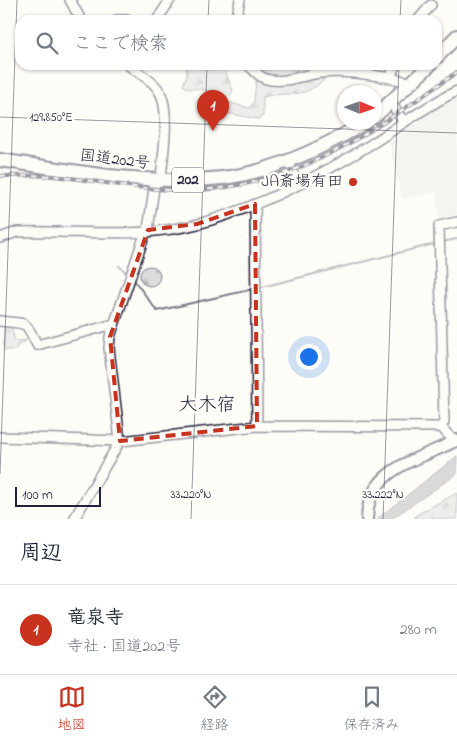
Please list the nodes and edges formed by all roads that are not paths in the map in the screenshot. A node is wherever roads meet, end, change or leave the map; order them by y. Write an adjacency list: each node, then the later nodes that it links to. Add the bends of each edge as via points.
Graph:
1 (70, 0): 5 (street)
2 (170, 0): 6 (street)
3 (240, 0): 7 (street)
4 (431, 5): 8 (street)
5 (78, 15)
6 (160, 15)
7 (237, 15)
8 (422, 15)
9 (457, 36): 10 (highway)
10 (442, 52)
11 (135, 70): 24 (street, via 158,88 161,95 166,119)
12 (253, 70): 15 (street, via 268,80 321,73)
13 (393, 70): 15 (street)
14 (425, 70): 16 (highway)
15 (390, 78): 16 (street)
16 (413, 83): 18 (highway)
17 (457, 91): 20 (street)
18 (392, 103): 19 (highway); 20 (street)
19 (382, 111)
20 (404, 122): 25 (street, via 372,144)
21 (351, 130): 23 (highway, 国道202号 / 202)
22 (0, 160): 24 (highway, 国道202号 / 202)
23 (288, 160): 24 (highway, 国道202号 / 202, via 224,178); 25 (street)
24 (158, 181): 28 (street)
25 (297, 184): 26 (street)
26 (255, 204): 28 (street, via 197,224); 32 (street)
27 (457, 222): 33 (street, via 439,226 444,422)
28 (147, 231): 29 (street, via 17,232); 31 (street)
29 (0, 238)
30 (0, 321): 31 (street, via 27,324 37,345)
31 (114, 324): 35 (street, via 108,348)
32 (258, 426): 33 (street); 35 (street)
33 (441, 426): 36 (street)
34 (0, 437): 35 (street)
35 (120, 441): 37 (street)
36 (456, 441): 38 (main road, via 385,476 370,500)
37 (74, 519)
38 (367, 519)

